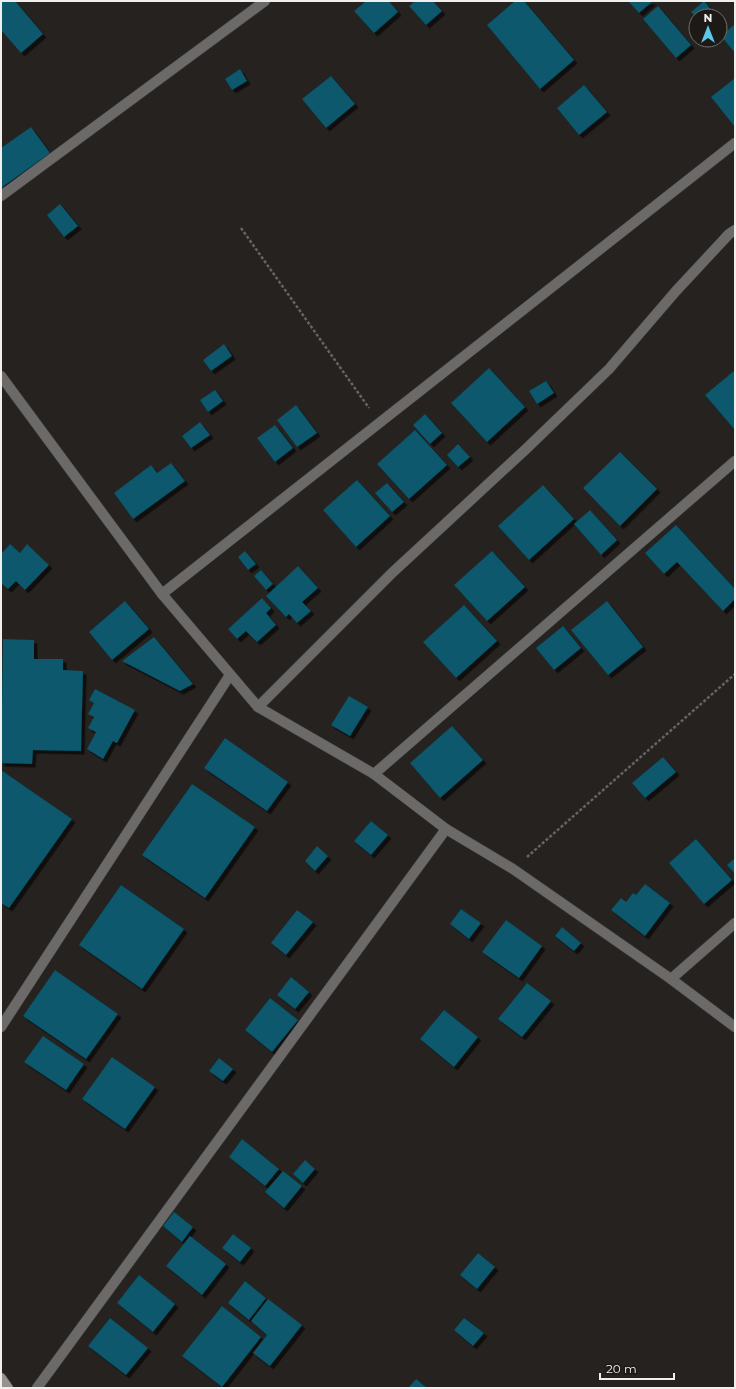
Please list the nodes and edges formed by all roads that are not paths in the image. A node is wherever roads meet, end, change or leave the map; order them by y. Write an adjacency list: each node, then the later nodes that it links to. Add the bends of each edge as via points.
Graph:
1 (265, 1): 3 (street)
2 (735, 143): 7 (street)
3 (1, 196)
4 (735, 230): 9 (street, via 676,291 609,369 392,573)
5 (1, 376): 7 (street)
6 (735, 461): 10 (street)
7 (162, 594): 8 (street)
8 (230, 675): 9 (street); 14 (street)
9 (258, 707): 10 (street)
10 (374, 774): 11 (street)
11 (446, 829): 13 (street, via 513,869); 18 (street)
12 (735, 923): 13 (street)
13 (671, 979): 15 (street)
14 (1, 1026)
15 (735, 1027)
16 (1, 1378): 17 (main road)
17 (8, 1388)
18 (37, 1388)

